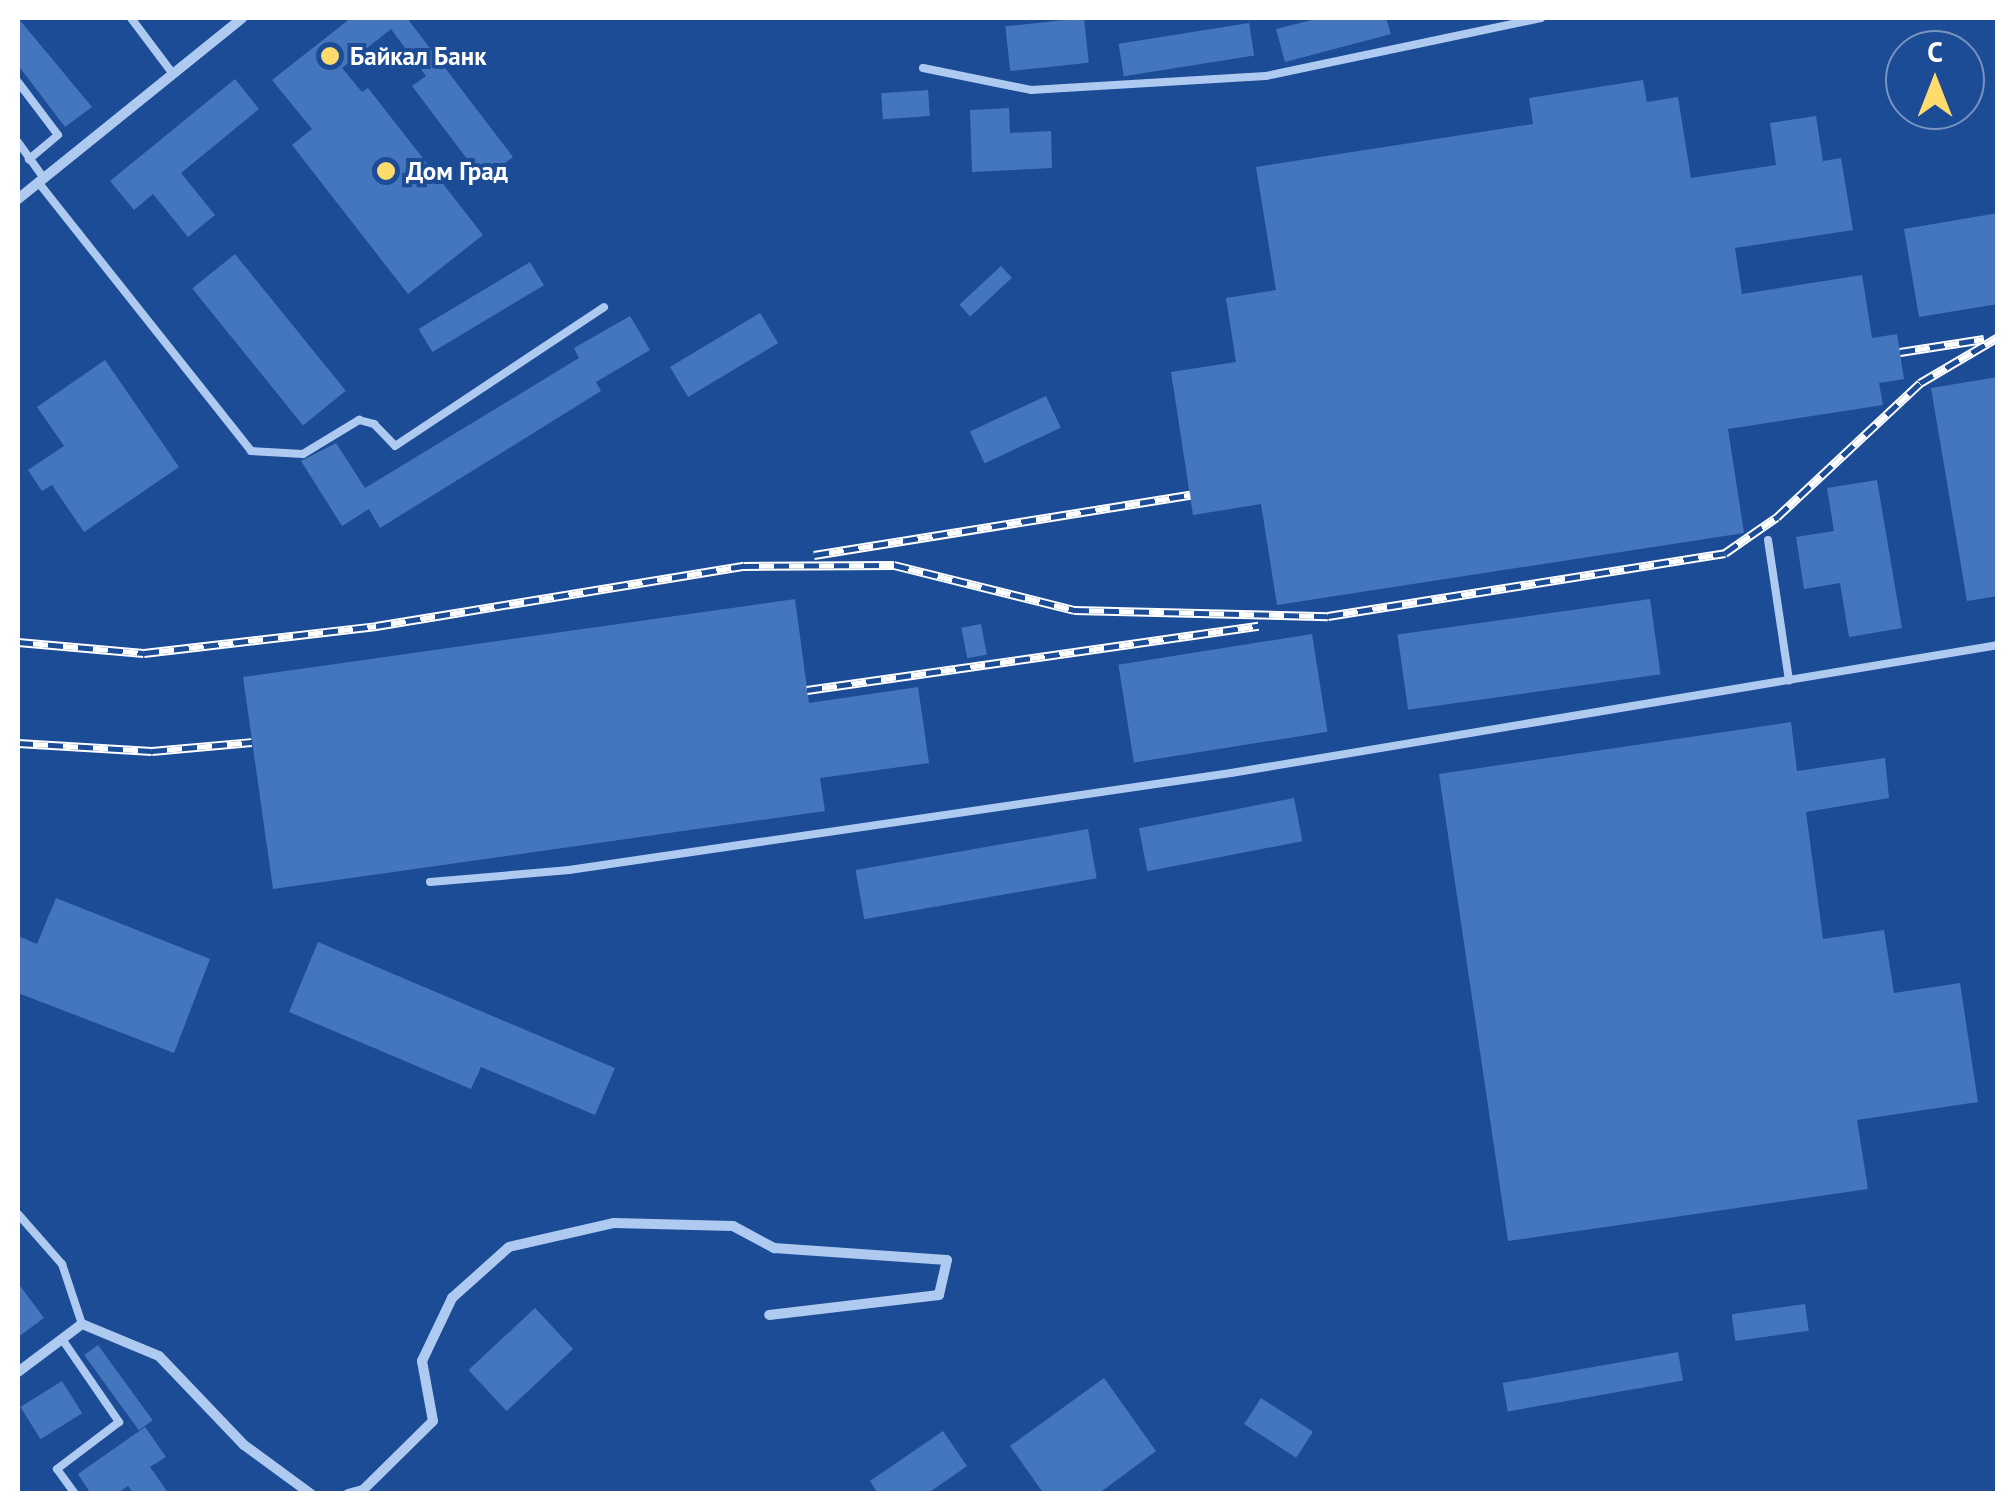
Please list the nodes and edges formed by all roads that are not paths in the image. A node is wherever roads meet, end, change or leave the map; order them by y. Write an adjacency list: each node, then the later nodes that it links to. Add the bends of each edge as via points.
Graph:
1 (132, 18): 5 (lane)
2 (242, 18): 5 (street)
3 (1541, 18): 4 (lane, via 1266,76 1032,90)
4 (923, 68)
5 (170, 70): 9 (street)
6 (18, 82): 8 (lane, via 58,135)
7 (18, 142): 8 (lane)
8 (30, 158): 9 (lane)
9 (40, 180): 10 (street); 11 (lane, via 251,451 303,454 358,420 374,424 395,446)
10 (18, 199)
11 (604, 307)
12 (1768, 540): 14 (lane)
13 (1998, 644): 14 (lane)
14 (1789, 680): 15 (lane, via 1232,773 569,870)
15 (430, 882)
16 (18, 1214): 18 (lane, via 62,1264)
17 (769, 1315): 23 (street, via 939,1295 947,1260 774,1248 733,1226 614,1223 509,1246 452,1298 422,1361 433,1421 363,1490)
18 (82, 1324): 19 (street); 22 (street, via 159,1356 244,1445)
19 (62, 1339): 20 (street); 21 (lane, via 119,1422 57,1469)
20 (18, 1372)
21 (75, 1494)
22 (311, 1494)
23 (348, 1494)

